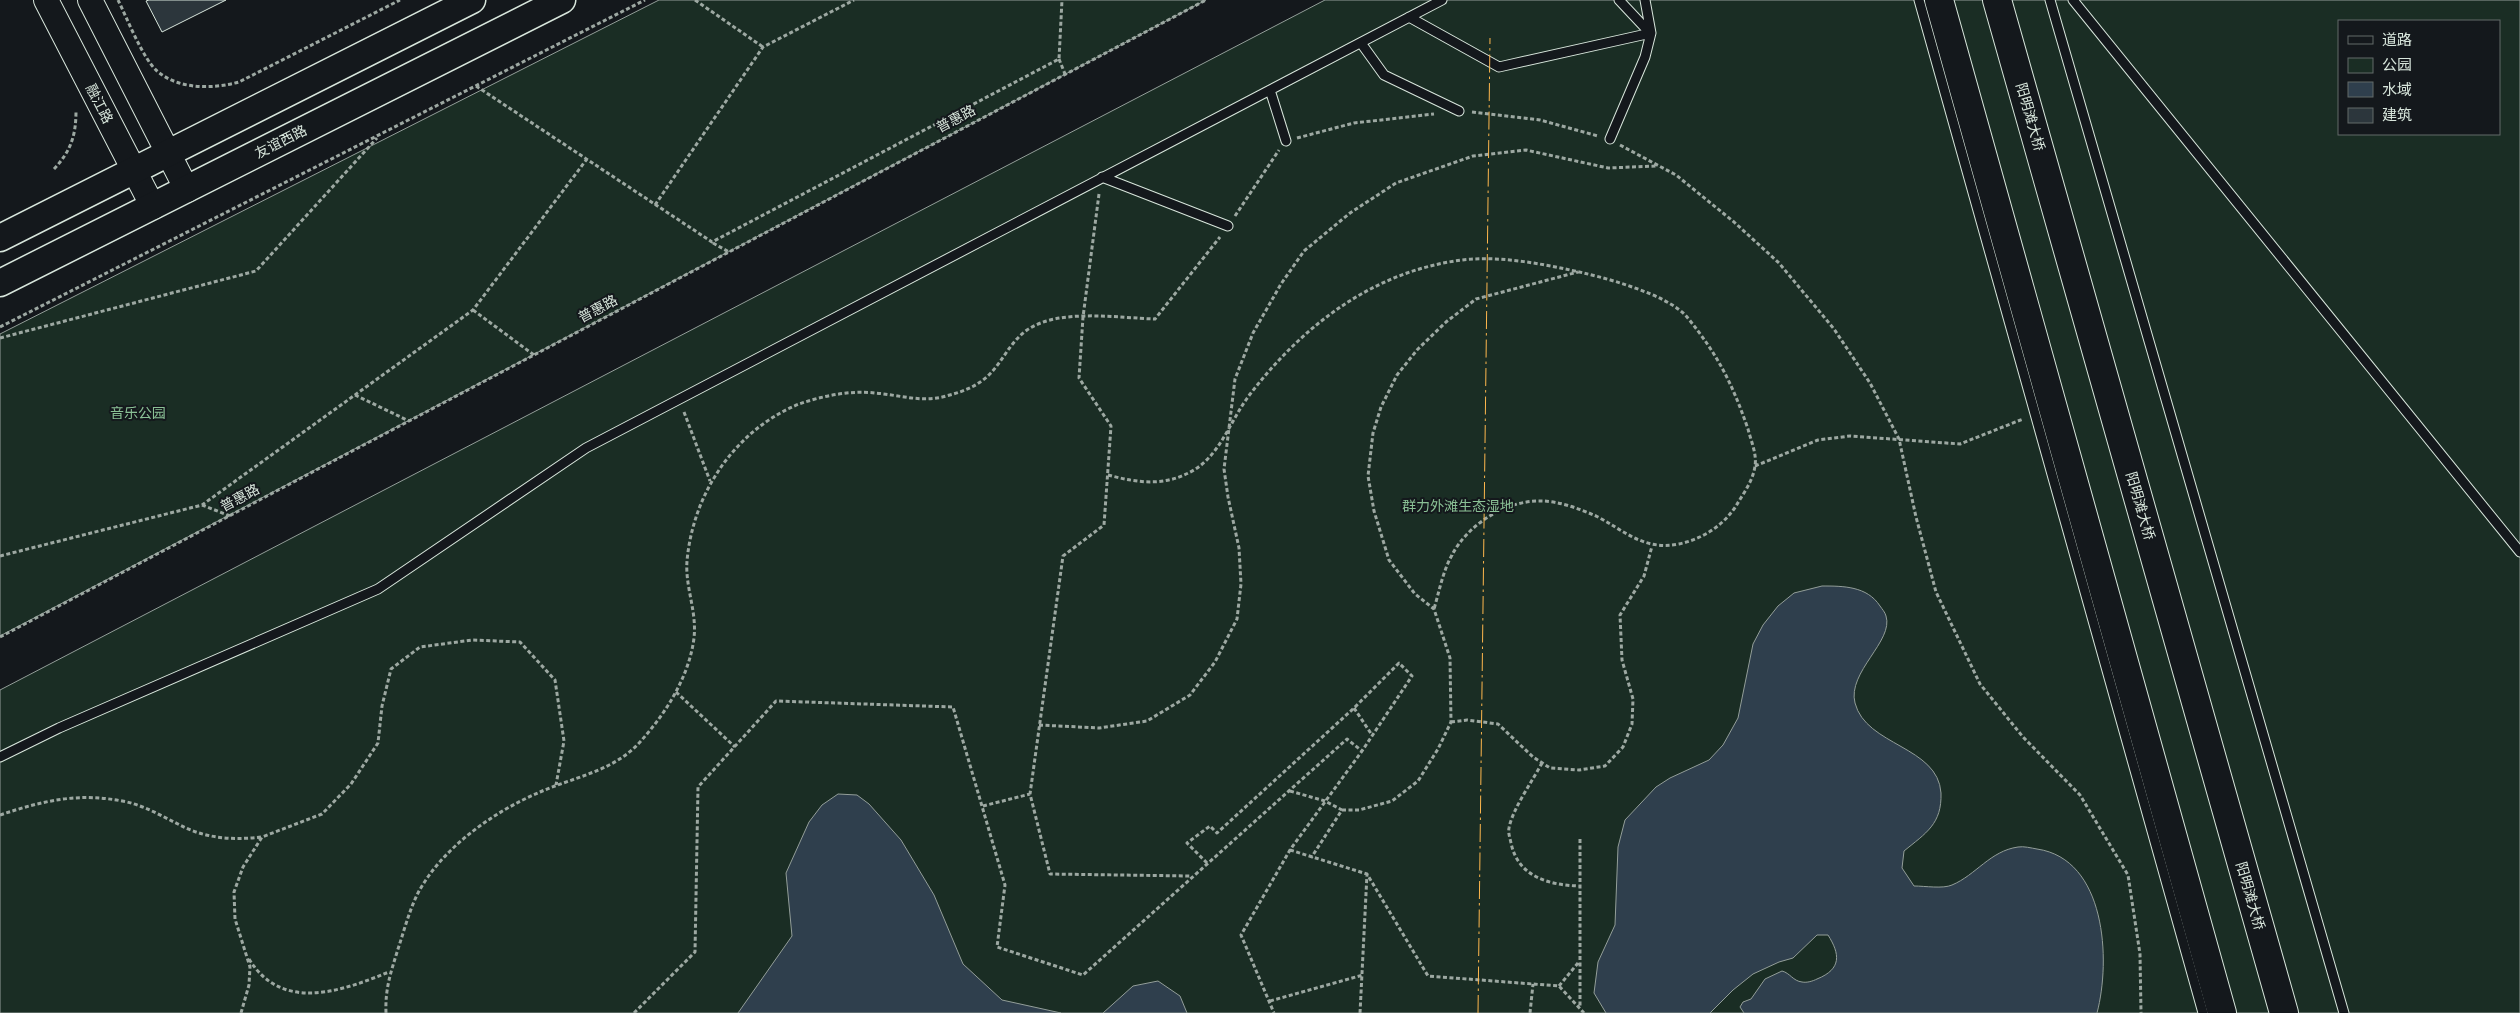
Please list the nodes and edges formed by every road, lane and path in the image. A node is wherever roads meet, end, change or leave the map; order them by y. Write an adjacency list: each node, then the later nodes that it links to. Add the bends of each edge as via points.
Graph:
1 (46, 0): 37 (main road, 融江路)
2 (90, 0): 33 (main road)
3 (118, 0): 4 (path, via 157,72 184,83 211,87 239,82)
4 (400, 0)
5 (472, 0): 33 (main road)
6 (562, 0): 39 (main road, 友谊西路)
7 (646, 0): 26 (path)
8 (695, 0): 23 (path)
9 (854, 0): 23 (path)
10 (1062, 0): 24 (path)
11 (1206, 0): 25 (path, 普惠路)
12 (1442, 0): 20 (lane)
13 (1619, 0): 21 (lane)
14 (1645, 0): 21 (lane)
15 (1919, 0): 55 (lane)
16 (1939, 0): 110 (highway)
17 (1997, 0): 111 (highway, 阳明滩大桥)
18 (2050, 0): 112 (lane)
19 (2073, 0): 65 (lane)
20 (1409, 17): 21 (lane, via 1499,67); 22 (lane)
21 (1651, 33): 31 (lane, via 1645,57)
22 (1361, 43): 27 (lane); 29 (lane, via 1384,75)
23 (763, 47): 40 (path)
24 (1059, 59): 25 (path); 44 (path)
25 (1065, 74): 45 (path, 普惠路)
26 (476, 86): 30 (path); 34 (path)
27 (1270, 90): 32 (lane); 38 (lane)
28 (76, 111): 36 (path, via 71,147)
29 (1459, 111): 31 (path, via 1540,120); 32 (path, via 1354,123)
30 (379, 136): 50 (path); 51 (path, via 256,271)
31 (1610, 139): 35 (path)
32 (1286, 141): 42 (path)
33 (168, 153): 37 (main road); 39 (main road)
34 (586, 159): 40 (path); 48 (path)
35 (1659, 166): 57 (path, via 1608,168 1526,150 1473,156 1396,183 1350,213 1304,251 1281,284 1253,333 1235,379); 58 (path, via 1690,187 1780,262 1834,329 1870,383)
36 (54, 169)
37 (134, 171): 41 (main road, 融江路); 43 (main road)
38 (1102, 177): 42 (lane); 49 (path); 54 (lane)
39 (187, 190): 41 (main road, 友谊西路)
40 (655, 205): 44 (path)
41 (153, 207): 47 (main road, 友谊西路)
42 (1228, 226): 49 (path, via 1155,320)
43 (0, 238)
44 (712, 242): 45 (path)
45 (729, 252): 52 (path, 普惠路)
46 (1578, 272): 57 (path, via 1512,260 1458,260 1394,278 1344,303 1302,335 1249,395); 59 (path, via 1650,294 1682,312 1704,338 1727,374 1754,449); 67 (path, via 1476,299 1417,350 1397,375 1381,408 1373,434 1368,476 1380,537 1389,560 1415,594)
47 (0, 283)
48 (473, 310): 52 (path); 53 (path)
49 (1083, 317): 60 (path, via 1079,378 1112,426); 61 (path, via 1062,317 1027,330 984,379 954,394 924,400 859,392 800,404 746,438)
50 (0, 327)
51 (0, 338)
52 (534, 355): 56 (path, 普惠路)
53 (355, 395): 56 (path); 62 (path)
54 (679, 399): 61 (path); 76 (lane, via 586,448 378,589 59,728)
55 (2035, 415): 58 (path, via 1960,444); 109 (lane)
56 (410, 421): 63 (path, 普惠路)
57 (1229, 429): 60 (path, via 1214,453 1195,470 1173,479 1136,483); 72 (path, via 1224,469 1239,548 1241,584 1237,619 1215,662 1190,695 1147,721 1099,728)
58 (1899, 439): 59 (path, via 1850,436 1818,440); 108 (path, via 1936,592 1980,684 2023,737 2080,795 2128,875 2140,954)
59 (1756, 466): 64 (path, via 1748,488 1728,518 1711,532 1680,544)
60 (1108, 475): 72 (path, via 1104,525 1063,556)
61 (710, 481): 69 (path, via 690,545 687,564 695,617 694,637)
62 (202, 505): 63 (path); 66 (path)
63 (230, 516): 68 (path, 普惠路)
64 (1652, 546): 67 (path, via 1595,516 1558,503 1539,500 1515,505 1477,525 1459,544 1451,557); 77 (path, via 1644,576 1620,615 1622,660 1633,699 1632,724 1623,747 1605,766 1579,770 1550,768)
65 (2520, 552)
66 (0, 556)
67 (1434, 609): 71 (path, via 1450,658)
68 (0, 637)
69 (676, 692): 74 (path); 78 (path, via 642,740 629,752 593,772)
70 (1354, 708): 73 (path); 73 (path, via 1399,663 1412,676); 89 (path, via 1217,833 1210,826 1187,843)
71 (1451, 722): 77 (path, via 1467,720 1498,724); 83 (path, via 1418,781 1392,801 1359,810)
72 (1039, 725): 80 (path)
73 (1372, 735): 75 (path)
74 (735, 748): 82 (path, via 776,701 953,707); 103 (path, via 698,787 695,952)
75 (1362, 751): 79 (path, via 1347,739); 81 (path)
76 (0, 757)
77 (1542, 763): 92 (path, via 1508,830 1513,850 1529,874 1556,885)
78 (556, 785): 85 (path, via 564,741 555,680 520,642 472,640 420,647 391,669 378,743 350,784 322,814); 95 (path, via 483,824 438,864 419,892)
79 (1289, 791): 81 (path); 89 (path)
80 (1030, 794): 82 (path); 91 (path, via 1050,874)
81 (1325, 801): 83 (path); 87 (path)
82 (983, 806): 91 (path, via 1006,885 997,947 1083,975)
83 (1342, 810): 88 (path)
84 (0, 815): 85 (path, via 38,802 72,796 128,802 214,837)
85 (262, 838): 93 (path, via 243,867 234,892 235,919)
86 (1580, 839): 92 (path)
87 (1290, 850): 88 (path); 99 (path, via 1241,935)
88 (1311, 858): 90 (path)
89 (1207, 863): 91 (path)
90 (1367, 874): 96 (path); 97 (path, via 1428,976)
91 (1190, 876)
92 (1579, 886): 94 (path)
93 (248, 958): 95 (path, via 257,973 269,983 315,994 335,992); 101 (path, via 249,985)
94 (1578, 963): 98 (path); 100 (path)
95 (389, 971): 102 (path)
96 (1363, 975): 99 (path); 105 (path)
97 (1533, 984): 98 (path); 106 (path)
98 (1559, 986): 100 (path)
99 (1270, 1001): 104 (path)
100 (1580, 1008): 107 (path)
101 (241, 1013)
102 (386, 1013)
103 (634, 1013)
104 (1274, 1013)
105 (1360, 1013)
106 (1530, 1013)
107 (1584, 1013)
108 (2141, 1013)
109 (2203, 1013)
110 (2222, 1013)
111 (2284, 1013)
112 (2344, 1013)

